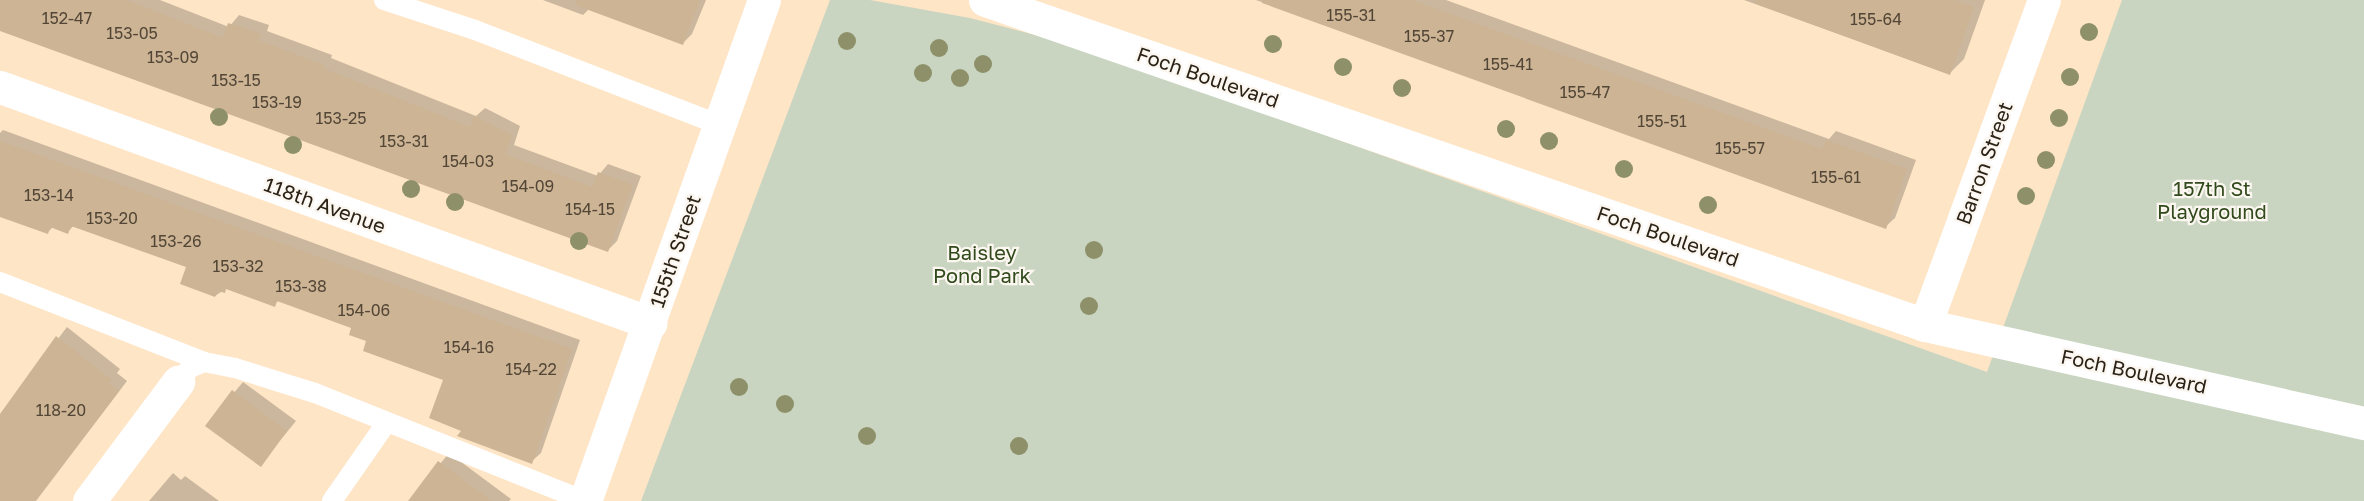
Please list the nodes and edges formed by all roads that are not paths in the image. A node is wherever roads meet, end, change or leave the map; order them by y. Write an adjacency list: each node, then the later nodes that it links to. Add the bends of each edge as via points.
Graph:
1 (384, 0): 6 (lane, via 475,30)
2 (764, 0): 6 (street, 155th Street)
3 (985, 0): 9 (street, Foch Boulevard)
4 (2044, 0): 9 (street, Barron Street)
5 (0, 87): 8 (street, 118th Avenue)
6 (720, 125): 8 (street, 155th Street)
7 (0, 282): 10 (lane)
8 (650, 323): 16 (street, 155th Street)
9 (1925, 325): 13 (street, Foch Boulevard)
10 (204, 362): 11 (lane, via 190,368); 12 (lane, via 315,393)
11 (178, 382): 14 (street)
12 (387, 422): 15 (lane); 16 (lane)
13 (2364, 423)
14 (89, 501)
15 (332, 501)
16 (585, 501)

